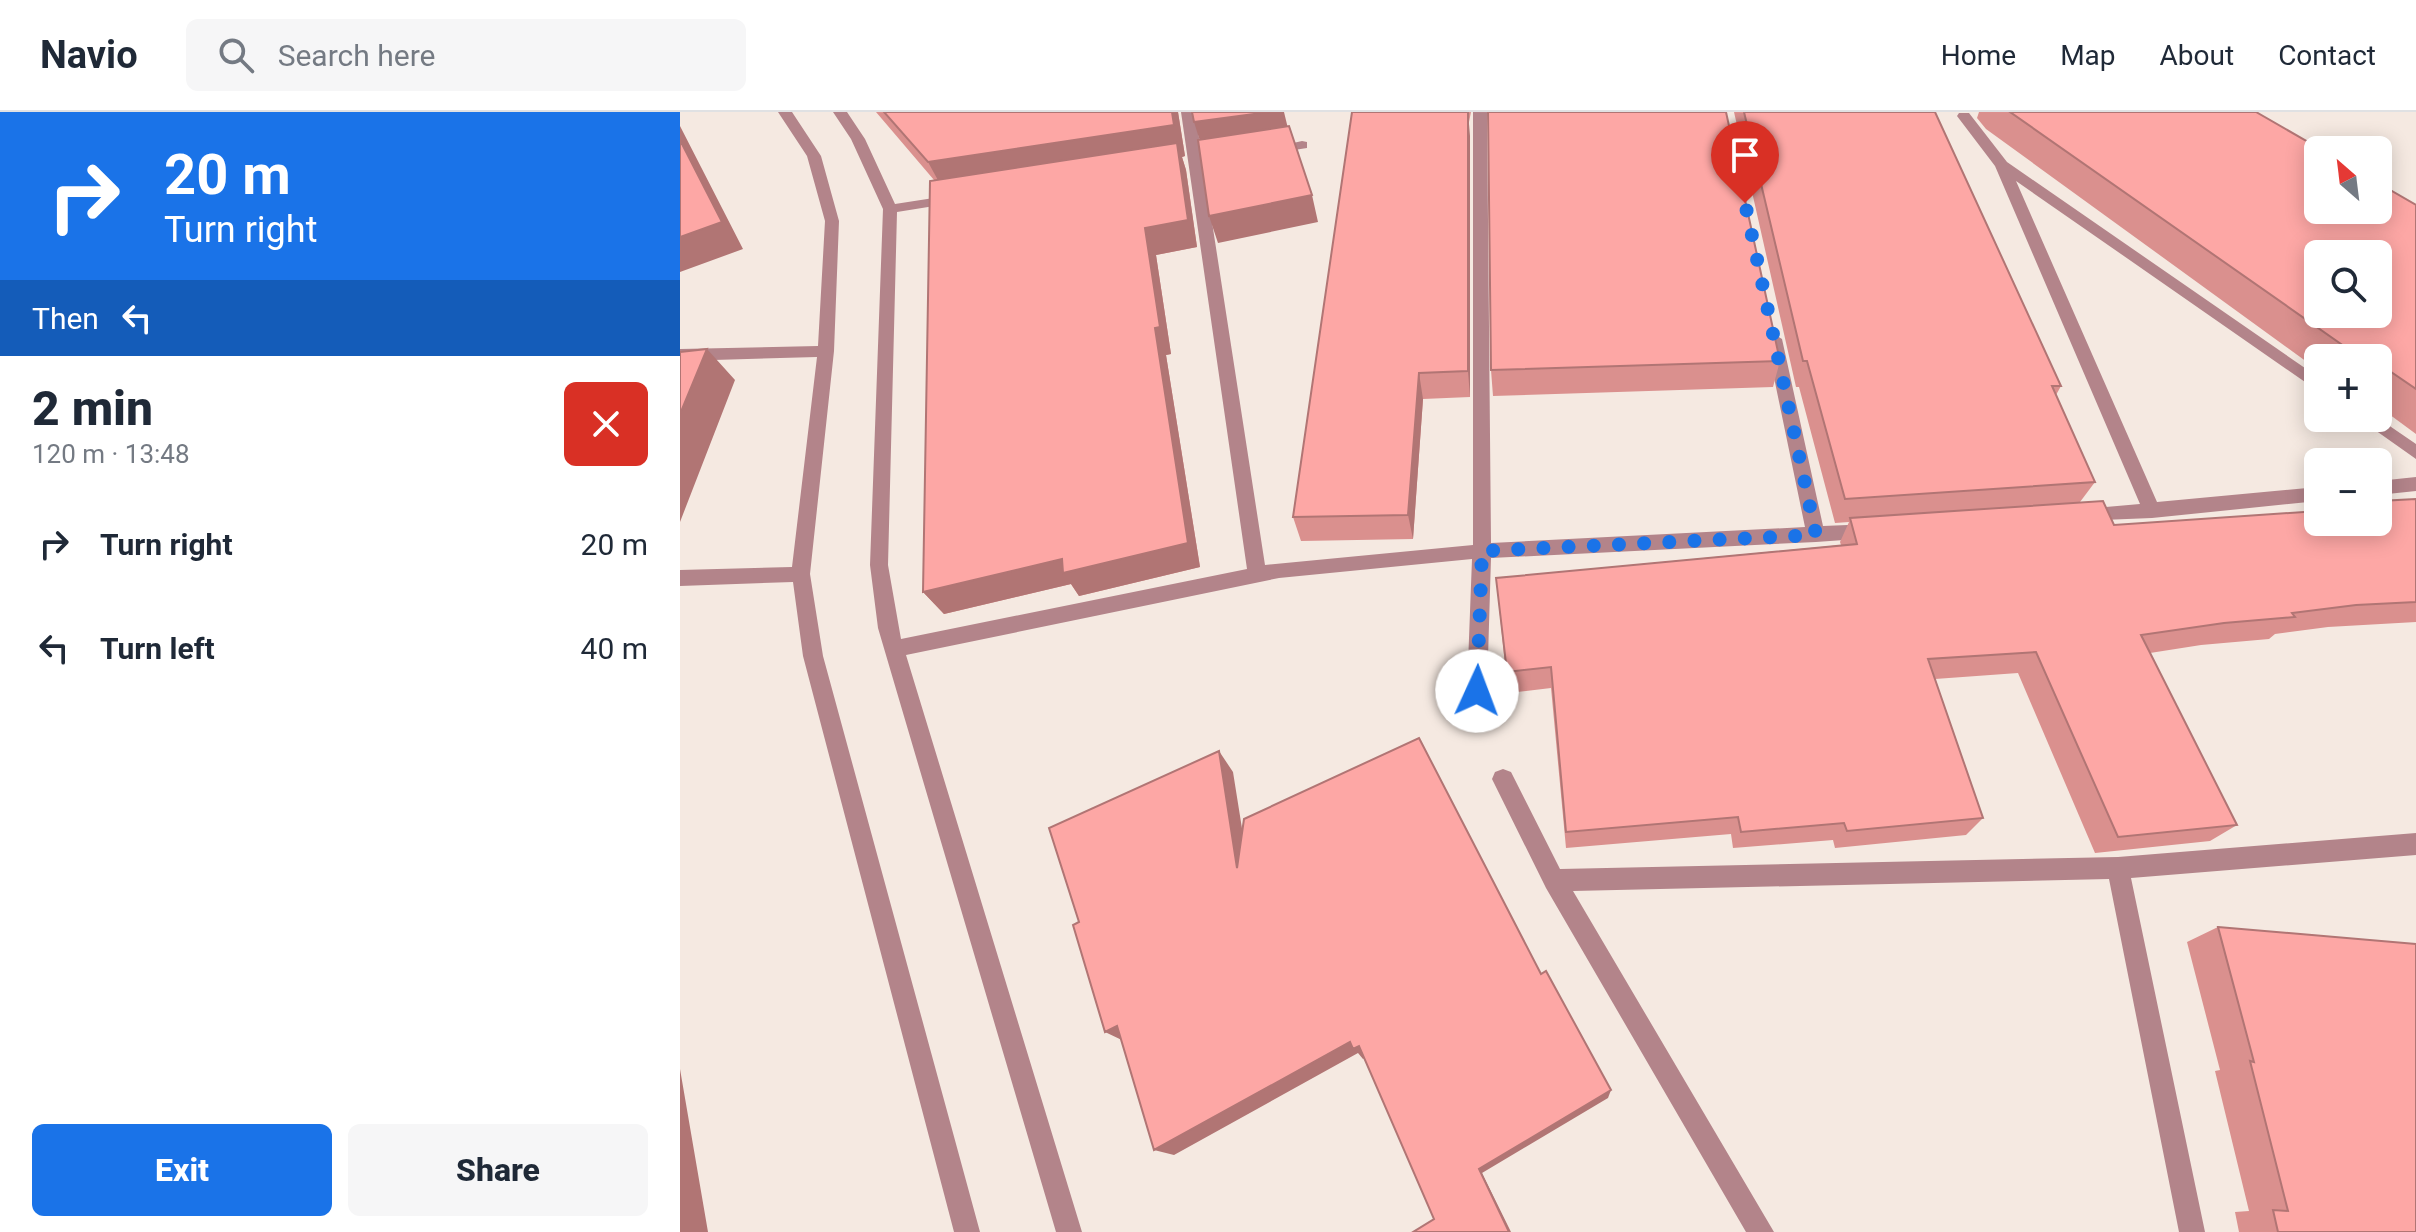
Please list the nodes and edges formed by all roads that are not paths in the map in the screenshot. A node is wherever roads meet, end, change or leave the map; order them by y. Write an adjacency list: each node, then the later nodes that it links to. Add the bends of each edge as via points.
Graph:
1 (785, 112): 12 (street, via 814,156 832,221)
2 (840, 112): 10 (street, via 864,149)
3 (1188, 112): 25 (street)
4 (1964, 116): 8 (street)
5 (1475, 123): 24 (street)
6 (1302, 145): 7 (street)
7 (1256, 152)
8 (2002, 165): 14 (street); 20 (street)
9 (976, 195): 10 (street)
10 (890, 209): 28 (street, via 879,565)
11 (1771, 323): 23 (street)
12 (826, 351): 13 (street); 26 (street)
13 (680, 355)
14 (2304, 375)
15 (2386, 432): 16 (street)
16 (2416, 453)
17 (2416, 484): 18 (street)
18 (2392, 487)
19 (2304, 495): 20 (street)
20 (2152, 511): 21 (street)
21 (2060, 517)
22 (1892, 529): 23 (street)
23 (1816, 535): 24 (street)
24 (1482, 551): 25 (street); 29 (street)
25 (1257, 573): 28 (street)
26 (801, 574): 27 (street); 34 (street, via 816,669)
27 (680, 578)
28 (894, 649): 35 (street)
29 (1477, 691)
30 (1503, 779): 33 (street)
31 (2416, 844): 32 (street)
32 (2118, 868): 33 (street); 37 (street)
33 (1554, 880): 36 (street)
34 (967, 1232)
35 (1069, 1232)
36 (1761, 1232)
37 (2192, 1232)

